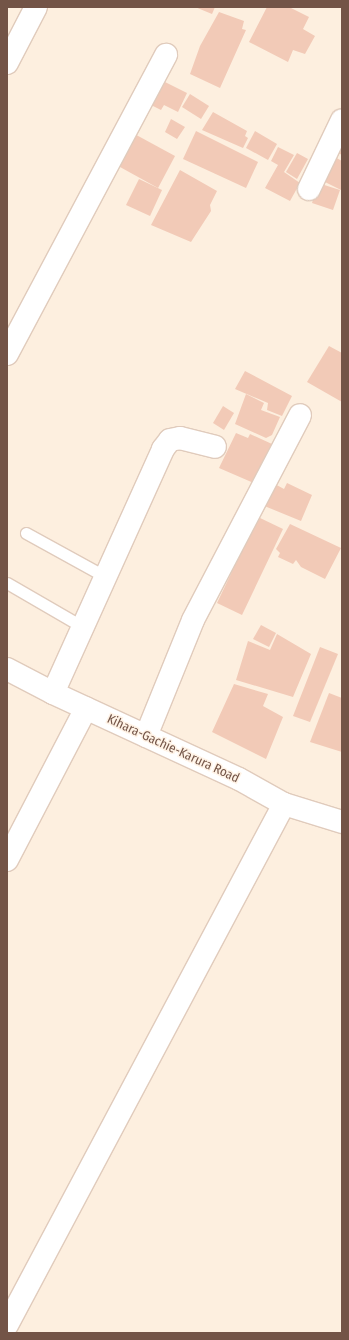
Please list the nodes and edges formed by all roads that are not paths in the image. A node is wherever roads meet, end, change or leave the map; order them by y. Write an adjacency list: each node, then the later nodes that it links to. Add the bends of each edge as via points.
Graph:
1 (36, 7): 3 (street)
2 (166, 55): 6 (street)
3 (7, 63)
4 (342, 120): 5 (street)
5 (309, 189)
6 (7, 354)
7 (300, 415): 16 (street, via 193,620)
8 (215, 447): 10 (street, via 180,438 170,440 163,449)
9 (26, 533): 10 (lane)
10 (106, 577): 12 (street)
11 (7, 583): 12 (lane)
12 (83, 627): 14 (street)
13 (7, 669): 14 (street, Kihara-Gachie-Karura Road)
14 (53, 694): 15 (street, Kihara-Gachie-Karura Road)
15 (86, 708): 16 (street, Kihara-Gachie-Karura Road); 19 (street)
16 (146, 736): 17 (street, Kihara-Gachie-Karura Road, via 239,779)
17 (284, 804): 18 (street, Kihara-Gachie-Karura Road); 20 (street)
18 (342, 822)
19 (7, 860)
20 (7, 1325)

